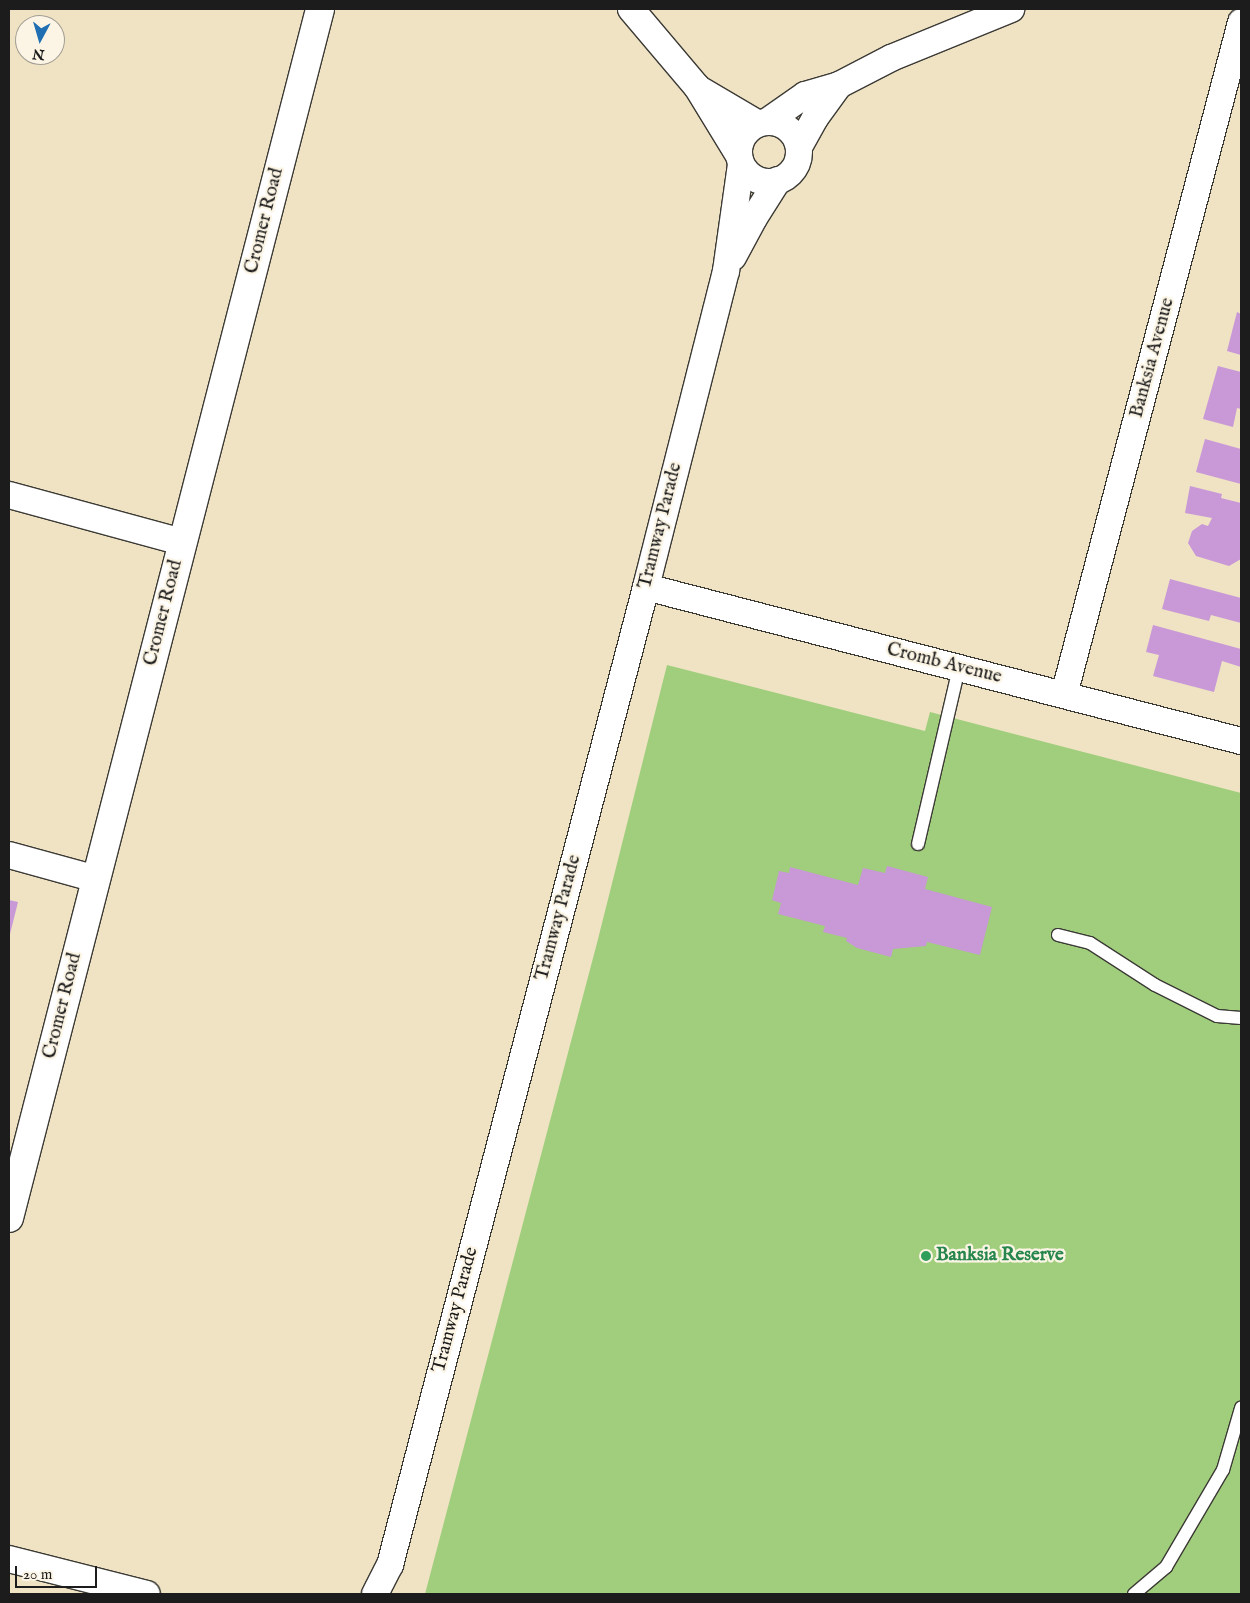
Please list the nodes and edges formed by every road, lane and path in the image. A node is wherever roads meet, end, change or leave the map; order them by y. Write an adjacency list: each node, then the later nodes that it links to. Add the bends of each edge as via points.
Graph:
1 (320, 9): 13 (street, Cromer Road)
2 (631, 9): 6 (street)
3 (1011, 9): 5 (street, via 891,58)
4 (1241, 22): 16 (street, Banksia Avenue)
5 (839, 85): 7 (street, via 805,95); 8 (street)
6 (697, 87): 7 (street); 9 (street)
7 (763, 122): 8 (street, via 778,122 789,129); 9 (street, via 743,134)
8 (799, 147): 10 (street, via 794,168)
9 (739, 159): 10 (street, via 748,174 758,180); 11 (street, Tramway Parade)
10 (778, 180): 11 (street, Tramway Parade)
11 (726, 271): 14 (street, Tramway Parade)
12 (9, 495): 13 (street)
13 (182, 542): 20 (street, Cromer Road)
14 (646, 587): 15 (street, Cromb Avenue); 26 (street, Tramway Parade)
15 (959, 668): 16 (street, Cromb Avenue); 18 (lane)
16 (1064, 695): 17 (street, Cromb Avenue)
17 (1241, 741)
18 (918, 844)
19 (9, 855): 20 (street)
20 (96, 879): 23 (street, Cromer Road)
21 (1058, 935): 22 (lane, via 1090,943 1155,985 1217,1016)
22 (1241, 1018)
23 (9, 1218)
24 (1241, 1408): 30 (lane, via 1223,1470 1166,1567)
25 (9, 1559): 27 (street)
26 (390, 1565): 28 (street, Tramway Parade); 29 (street, Tramway Parade)
27 (147, 1594)
28 (375, 1594)
29 (388, 1594)
30 (1134, 1594)

